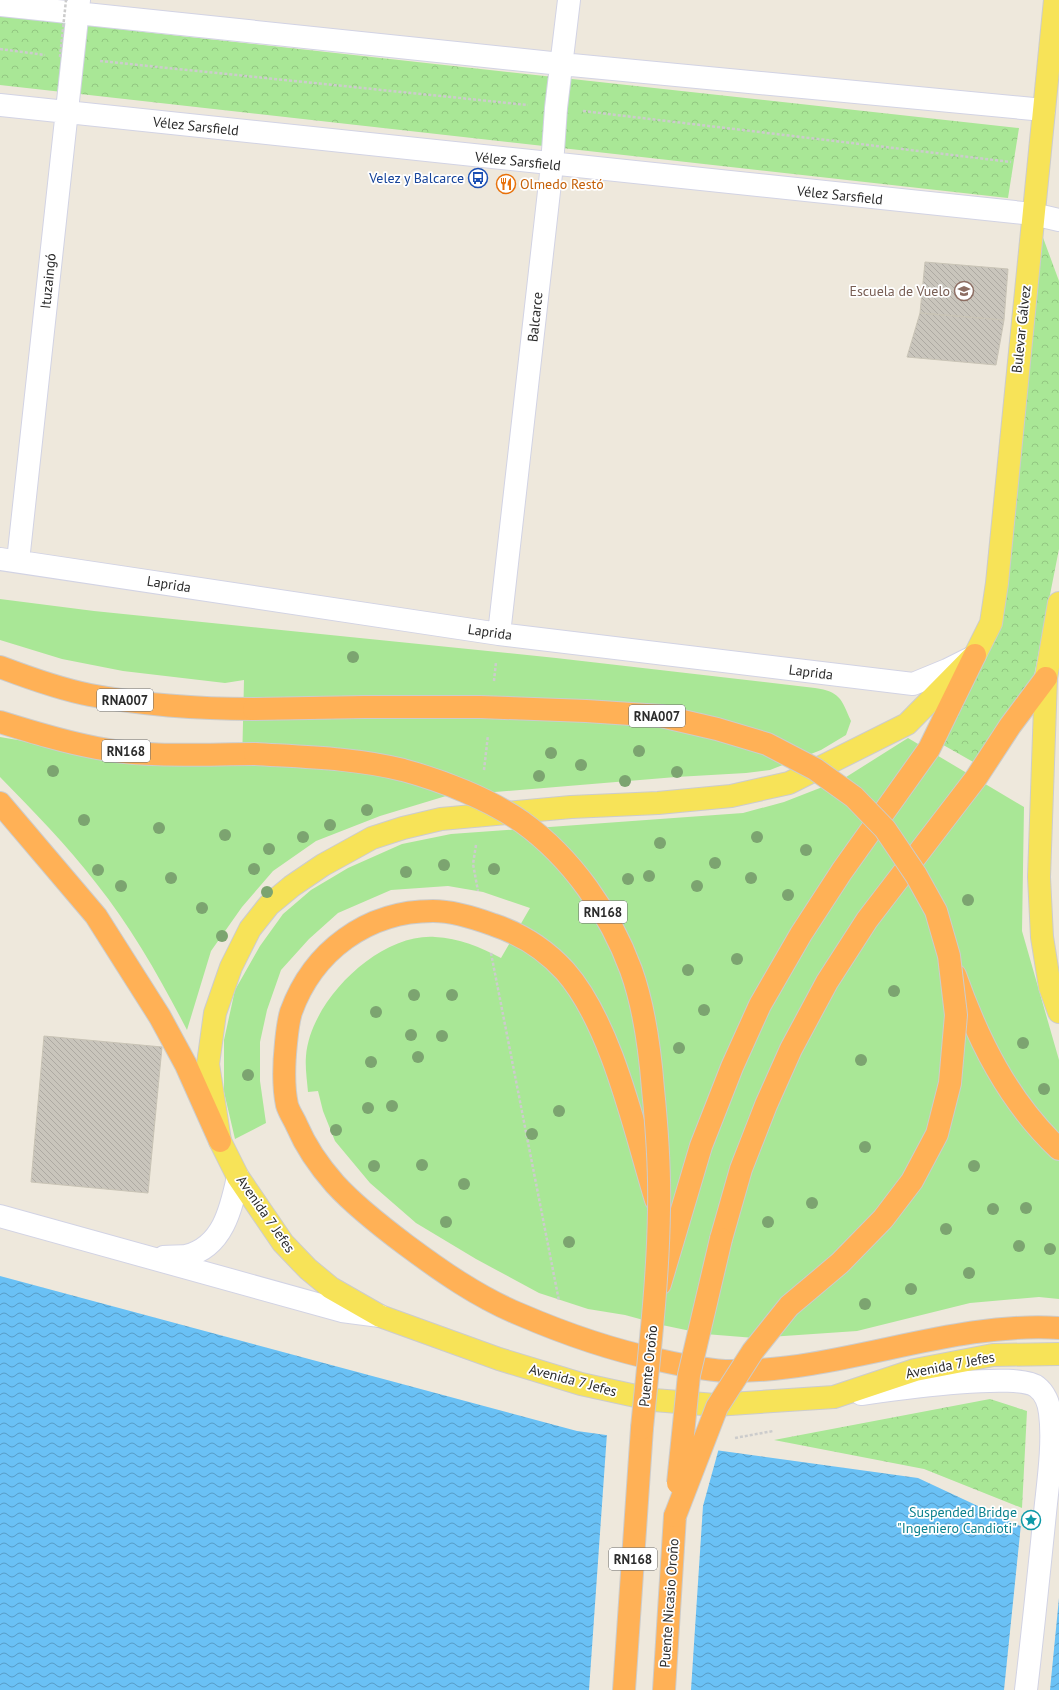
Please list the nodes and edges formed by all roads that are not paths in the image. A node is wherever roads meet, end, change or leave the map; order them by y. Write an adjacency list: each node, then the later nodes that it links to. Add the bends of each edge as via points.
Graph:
1 (569, 0): 5 (street, Balcarce)
2 (1055, 0): 7 (main road, Bulevar Gálvez)
3 (0, 5): 4 (street)
4 (74, 5): 5 (street); 8 (street, Ituzaingó)
5 (561, 64): 7 (street); 9 (street, Balcarce)
6 (0, 105): 8 (street, Vélez Sarsfield)
7 (1044, 110): 10 (main road, Bulevar Gálvez)
8 (67, 112): 9 (street, Vélez Sarsfield); 12 (street, Ituzaingó)
9 (552, 165): 10 (street, Vélez Sarsfield); 14 (street, Balcarce)
10 (1032, 214): 11 (street, Vélez Sarsfield); 15 (main road, Bulevar Gálvez, via 997,583 991,623)
11 (1059, 220)
12 (9, 560): 14 (street, Laprida)
13 (1059, 603): 17 (main road)
14 (499, 634): 15 (street, Laprida, via 913,684)
15 (975, 655): 22 (main road, Bulevar Gálvez, via 907,724 789,784 731,796 571,807 441,820 372,838 323,865 269,905 250,929 231,967 215,1013 208,1064); 28 (highway, bridge, via 929,749 817,909 760,1005 701,1146)
16 (0, 667): 20 (highway, RNA007, bridge, via 34,680 90,695 209,709 480,707 661,716 767,744 815,769 854,797 885,829 916,875 936,911)
17 (1052, 679): 21 (main road, via 1039,877 1042,937 1050,987); 36 (highway, Puente Nicasio Oroño, bridge, via 1010,726 976,778 867,920 827,982 791,1049 741,1169 721,1239 689,1375)
18 (0, 722): 25 (highway, RN168, bridge, via 98,749 156,754 255,754 357,761 403,770 450,786 483,800 522,822 552,847 576,873 608,920 631,971 649,1044 656,1124)
19 (0, 803): 22 (highway, via 96,916 160,1017 186,1066)
20 (949, 956): 23 (highway, bridge, via 969,1011 995,1068 1022,1110); 36 (highway, bridge, via 956,1015 950,1083 937,1134 912,1181 883,1219 840,1263 789,1306 753,1351 717,1407)
21 (1059, 1012)
22 (220, 1141): 24 (main road, Avenida 7 Jefes)
23 (1059, 1149)
24 (238, 1177): 27 (street, via 226,1221 214,1240 185,1256); 29 (main road, Avenida 7 Jefes, via 283,1243 308,1269 331,1288)
25 (659, 1210): 28 (highway, RN168, bridge); 30 (highway, bridge, via 619,1078 601,1031 582,994 549,955 516,933 474,918 435,911 396,915 358,929 327,953 304,983 290,1016 284,1062 287,1105 305,1143 340,1189 377,1223 442,1272 516,1313 597,1343 658,1360 732,1372 825,1362 965,1334 1039,1326)
26 (0, 1216): 27 (street)
27 (151, 1257): 29 (street, via 342,1311)
28 (655, 1304): 37 (highway, Puente Oroño / RN168, bridge, via 642,1428)
29 (380, 1316): 32 (main road, Avenida 7 Jefes, via 544,1373 654,1400 715,1405)
30 (1059, 1328)
31 (1059, 1354): 32 (main road, Avenida 7 Jefes, via 993,1355 915,1370)
32 (834, 1397): 35 (street, via 934,1384 997,1381 1026,1382 1037,1386 1048,1400 1051,1425)
33 (1059, 1409): 35 (street)
34 (1059, 1439): 35 (street)
35 (1048, 1480): 39 (street)
36 (675, 1516): 38 (highway, Puente Nicasio Oroño / RN168)
37 (624, 1690)
38 (664, 1690)
39 (1026, 1690)

